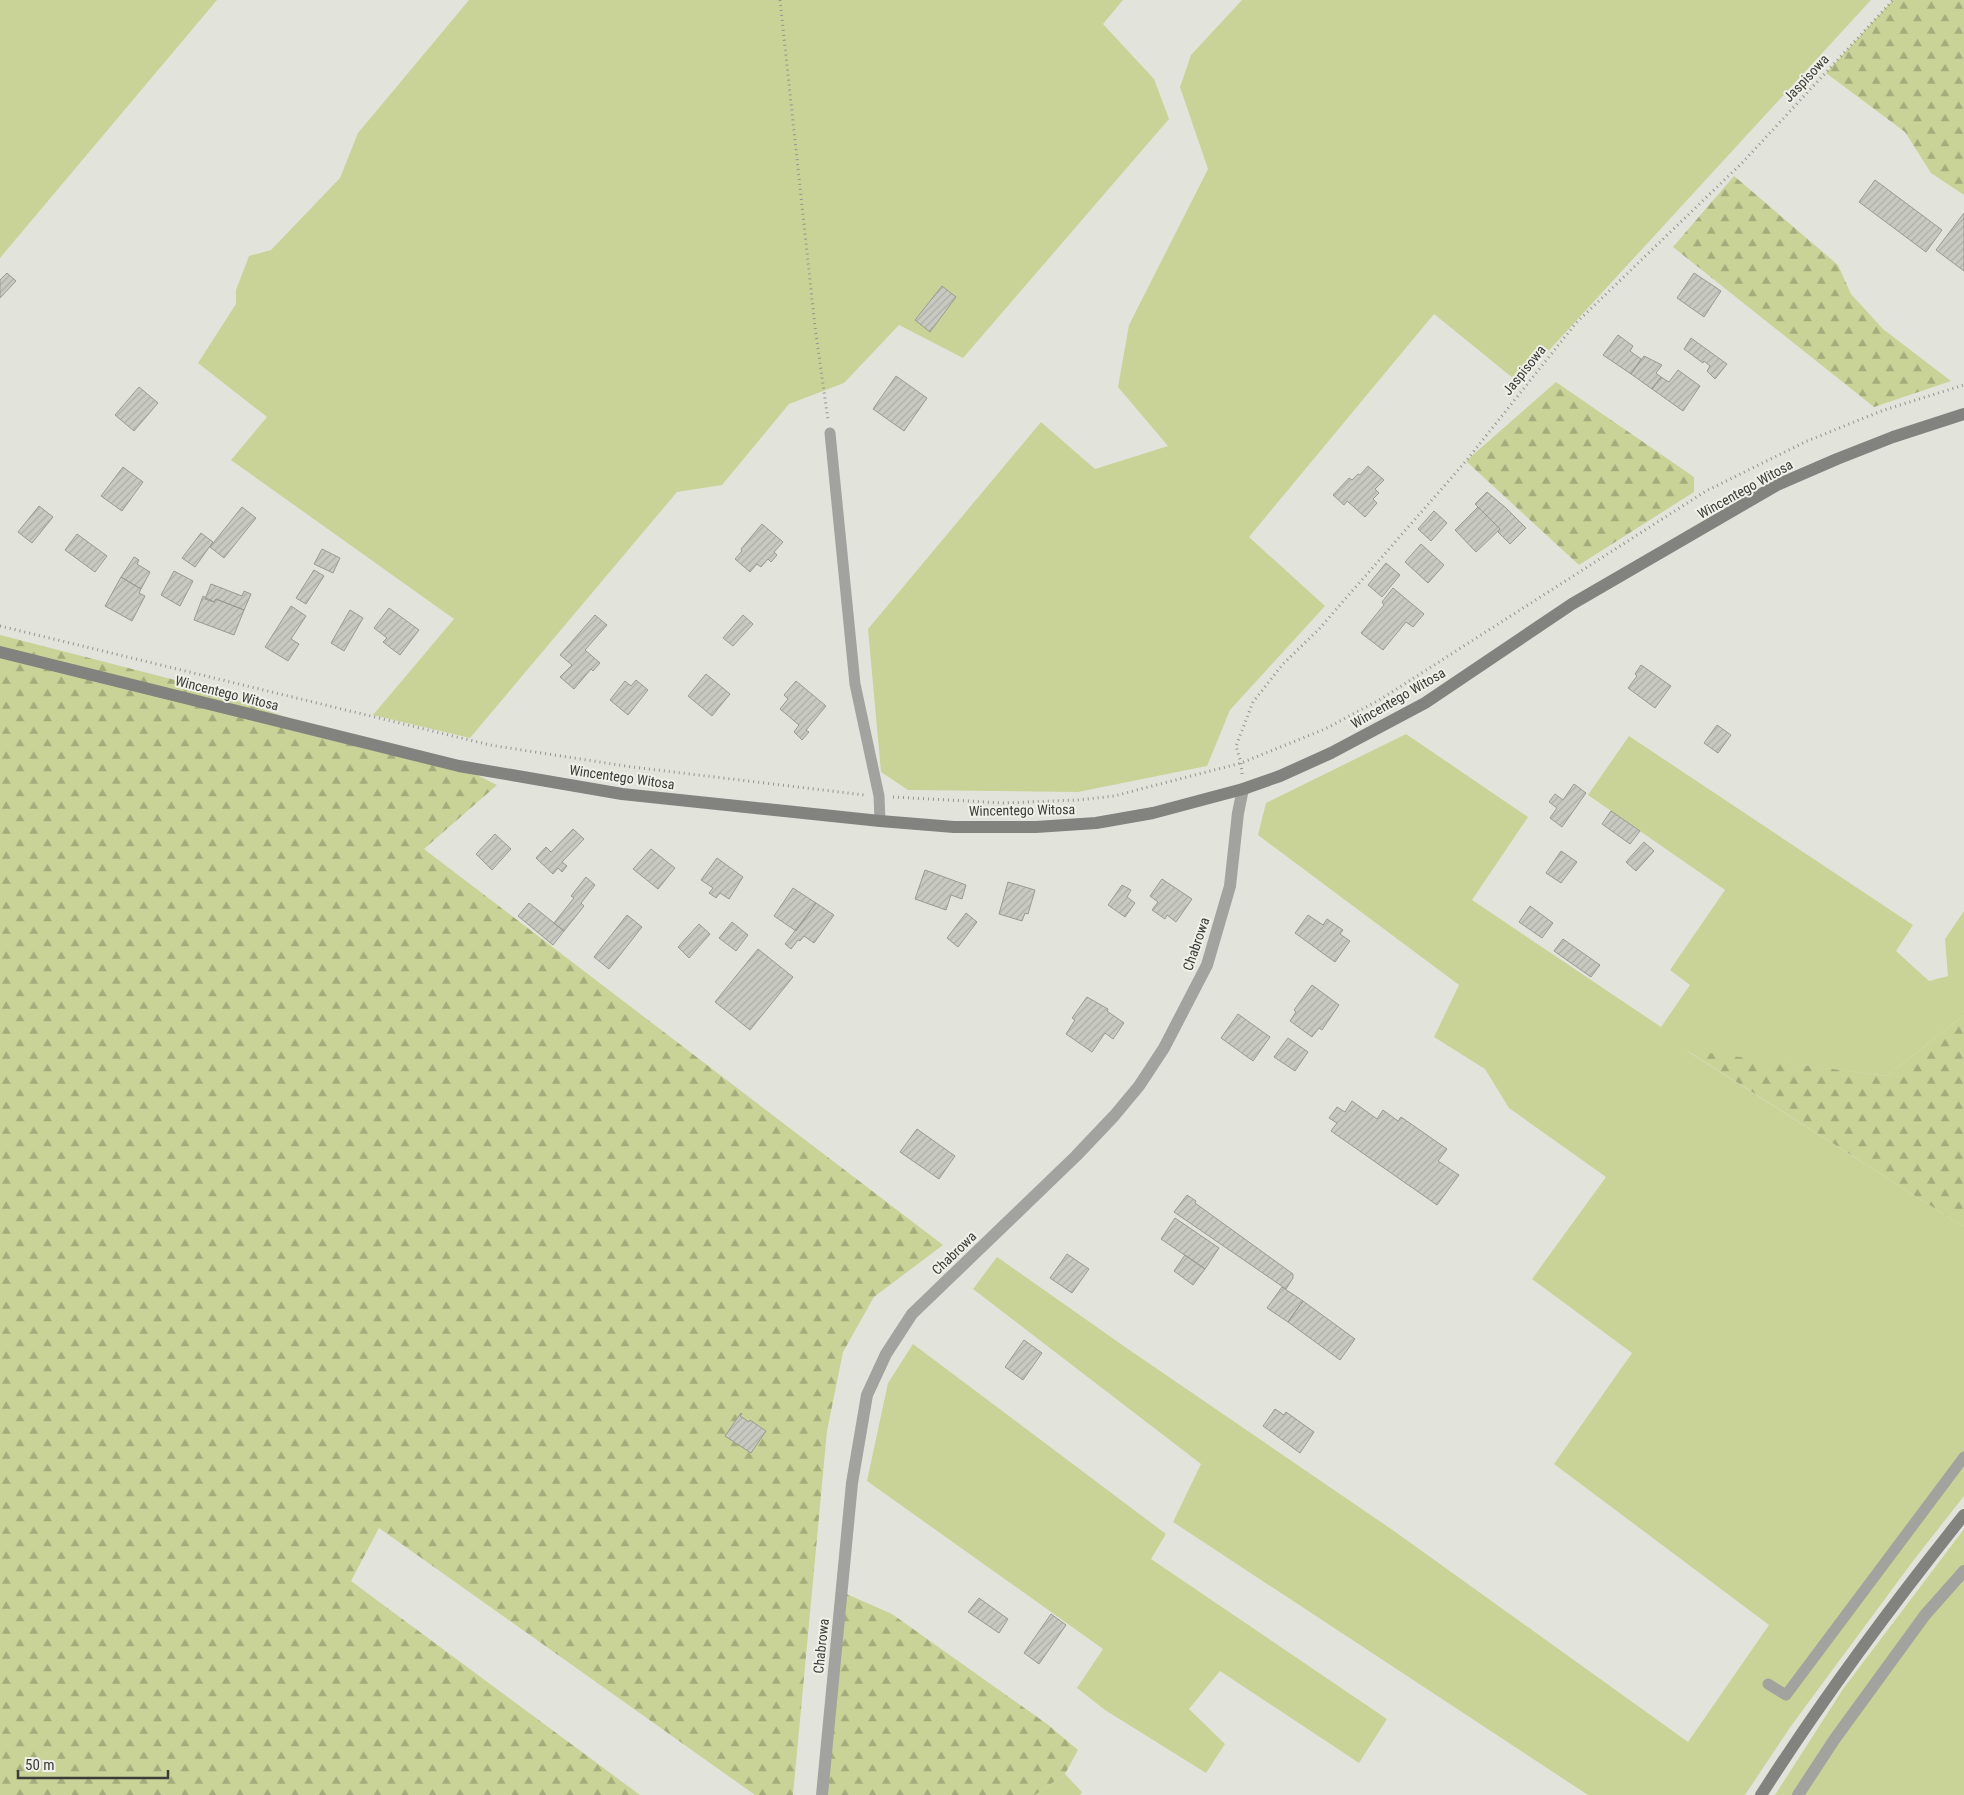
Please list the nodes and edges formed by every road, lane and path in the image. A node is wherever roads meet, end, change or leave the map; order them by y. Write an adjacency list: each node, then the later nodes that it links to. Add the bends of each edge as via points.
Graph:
1 (780, 0): 5 (path, via 815,327)
2 (1893, 0): 8 (path, Jaspisowa, via 1743,162 1576,323 1466,460 1319,628 1283,664 1252,702 1236,746)
3 (1964, 385): 8 (path, via 1884,410 1807,441 1706,490 1381,699 1325,729)
4 (1964, 414): 9 (main road, Wincentego Witosa, via 1885,440 1777,486 1572,604 1424,703 1331,753)
5 (830, 433): 10 (lane, via 855,684)
6 (0, 626): 10 (path, via 490,745 632,767)
7 (0, 652): 11 (main road, Wincentego Witosa, via 459,766 622,794)
8 (1241, 763): 9 (path, Jaspisowa); 10 (path, via 1151,788 1078,800 1004,803)
9 (1242, 789): 11 (main road, Wincentego Witosa, via 1153,813 1087,823 954,827); 16 (street, Chabrowa, via 1230,886 1207,965 1164,1048 1114,1116 912,1314 886,1354 868,1395 852,1483)
10 (879, 796): 11 (lane)
11 (880, 821)
12 (1964, 1457): 15 (lane, via 1786,1695)
13 (1964, 1514): 17 (main road, via 1860,1649)
14 (1964, 1571): 18 (street, via 1925,1616)
15 (1768, 1684)
16 (822, 1795)
17 (1761, 1795)
18 (1798, 1795)

